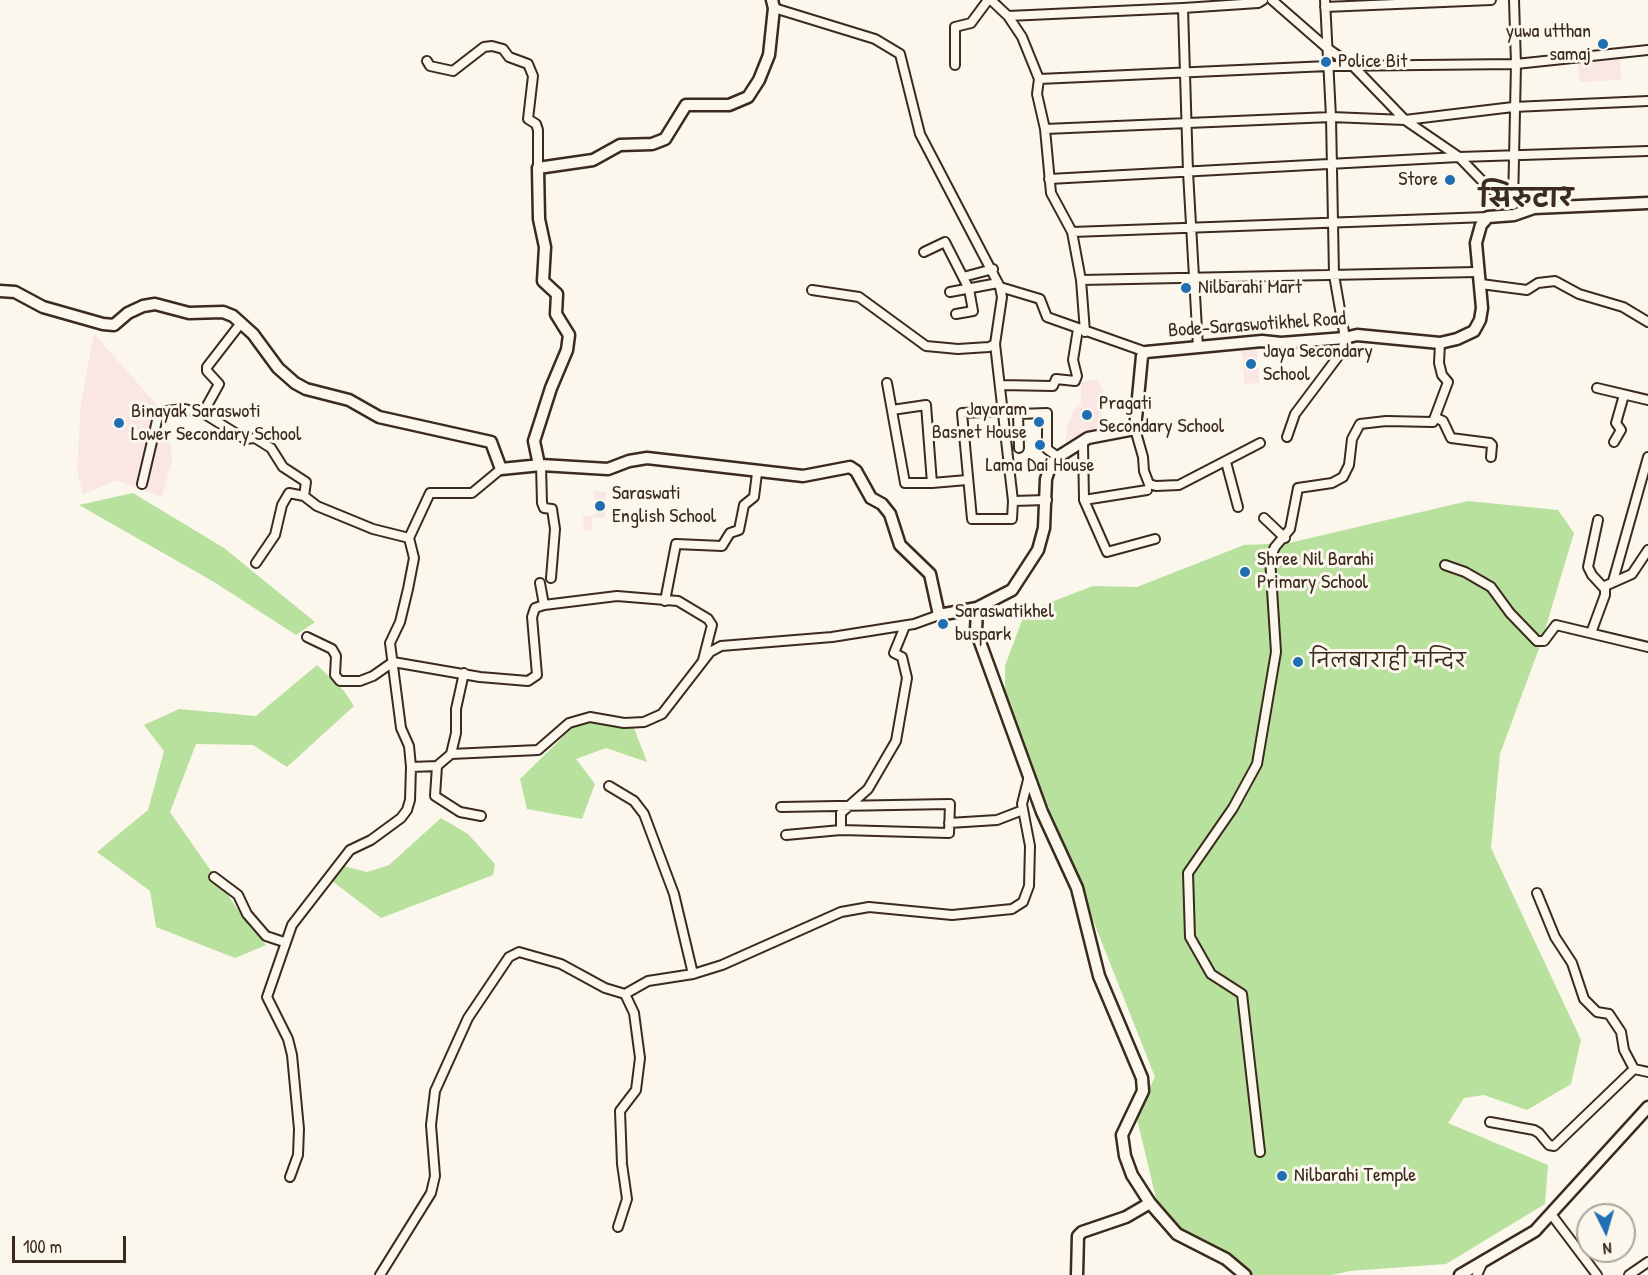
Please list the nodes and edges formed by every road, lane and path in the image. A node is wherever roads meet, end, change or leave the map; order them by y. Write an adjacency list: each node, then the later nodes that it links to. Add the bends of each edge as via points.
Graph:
1 (990, 0): 9 (street); 14 (street, via 971,23 955,27)
2 (1263, 0): 8 (street)
3 (1272, 0): 10 (street)
4 (1491, 0): 7 (street)
5 (1514, 0): 13 (street)
6 (773, 4): 29 (street, via 769,55 748,97 729,105 686,105 665,139 652,144 620,145 594,159); 39 (street, via 875,39 900,54 920,134)
7 (1325, 4): 10 (street)
8 (1183, 8): 9 (street); 17 (street)
9 (1008, 16): 18 (street, via 1022,37)
10 (1328, 48): 15 (street); 16 (street)
11 (1648, 50): 13 (street)
12 (428, 61): 29 (street, via 430,66 453,71 484,46 492,46 528,64 533,76 528,118 538,129)
13 (1516, 64): 16 (street); 20 (street)
14 (956, 65)
15 (1328, 66): 16 (street); 17 (street); 21 (street)
16 (1353, 66): 22 (street)
17 (1185, 72): 18 (street); 23 (street)
18 (1039, 80): 24 (street, via 1037,94)
19 (1648, 101): 20 (street)
20 (1514, 106): 22 (street); 26 (street)
21 (1331, 117): 22 (street); 23 (street); 28 (street)
22 (1405, 120): 27 (street)
23 (1188, 122): 24 (street); 30 (street)
24 (1045, 129): 31 (street)
25 (1648, 151): 26 (street)
26 (1513, 154): 27 (street); 33 (street)
27 (1459, 157): 28 (street); 33 (street)
28 (1333, 165): 30 (street); 35 (street)
29 (538, 168): 80 (street, via 539,219 545,247 543,281 557,294 556,314 569,335 534,441)
30 (1188, 172): 31 (street); 36 (street)
31 (1049, 179): 37 (street, via 1051,193)
32 (1648, 203): 33 (street)
33 (1513, 209): 34 (street)
34 (1488, 217): 35 (street); 40 (street, Bode-Saraswotikhel Road, via 1481,225 1476,243)
35 (1334, 221): 36 (street); 41 (street)
36 (1192, 227): 37 (street); 43 (street)
37 (1072, 232): 44 (street)
38 (924, 252): 42 (street, via 945,242)
39 (993, 269): 42 (street); 46 (street)
40 (1478, 272): 41 (street); 45 (street, Bode-Saraswotikhel Road)
41 (1334, 275): 43 (street); 55 (street)
42 (963, 277): 47 (street)
43 (1195, 278): 44 (street); 58 (street)
44 (1081, 280): 54 (street)
45 (1480, 284): 53 (street, via 1527,290 1538,283 1555,281 1579,294 1623,307); 56 (street, Bode-Saraswotikhel Road, via 1482,308 1474,331)
46 (999, 285): 47 (street); 54 (street, via 1040,300 1047,317); 57 (street, via 1002,297)
47 (969, 289): 50 (street); 51 (street, via 973,311)
48 (812, 290): 57 (street, via 860,297 926,346 967,348)
49 (0, 291): 52 (street, via 15,291 43,307 103,324 114,325 128,313 155,304 189,313 223,312)
50 (950, 292)
51 (956, 314)
52 (241, 322): 67 (street, via 207,367 219,384); 81 (street, via 295,383 350,400 379,417 491,442)
53 (1648, 322)
54 (1082, 330): 59 (street); 61 (street, via 1073,360 1076,379 1056,379 1053,386)
55 (1346, 338): 56 (street, Bode-Saraswotikhel Road, via 1357,335); 58 (street, Bode-Saraswotikhel Road); 71 (street, via 1340,354 1295,414)
56 (1440, 343): 69 (street, via 1440,369 1448,382)
57 (995, 344): 61 (street)
58 (1198, 347): 59 (street, Bode-Saraswotikhel Road)
59 (1146, 352): 70 (street, Bode-Saraswotikhel Road, via 1142,356)
60 (887, 383): 65 (street)
61 (1000, 385): 66 (street)
62 (1597, 388): 63 (street)
63 (1624, 395): 64 (street); 72 (street, via 1616,423 1621,430)
64 (1648, 399)
65 (892, 410): 84 (street, via 905,483); 84 (street, via 926,405)
66 (1004, 412): 68 (street); 83 (street, via 962,413); 90 (street)
67 (203, 413): 85 (street, via 183,409 159,412); 87 (street, via 245,439 255,438 271,448 283,467 306,482)
68 (1018, 414): 75 (street); 76 (street, via 1049,413 1047,449)
69 (1436, 418): 77 (street, via 1443,421 1451,438 1490,443); 95 (street, via 1426,423 1360,424 1352,439 1349,465 1343,477 1332,483 1298,488)
70 (1135, 429): 76 (street, via 1088,438); 79 (street, via 1149,484 1179,485)
71 (1287, 437)
72 (1614, 442)
73 (1083, 443): 89 (street)
74 (1260, 443): 79 (street)
75 (1019, 448)
76 (1058, 457): 88 (street, via 1046,479)
77 (1491, 457)
78 (1648, 457): 101 (street)
79 (1226, 462): 91 (street)
80 (540, 465): 81 (street); 82 (street, via 608,469 647,458); 100 (street, via 542,503 544,508 552,509 555,529)
81 (501, 469): 94 (street, via 472,493 430,493)
82 (757, 473): 104 (street, via 754,497 744,505 739,530 730,533 722,546 676,544); 107 (street, via 803,476 849,467 856,471 871,498 890,514 900,545 930,574)
83 (967, 480): 84 (street); 90 (street, via 972,519 1012,519)
84 (932, 483)
85 (142, 484)
86 (1147, 490): 89 (street)
87 (304, 496): 94 (street, via 335,515); 98 (street, via 289,493 274,535)
88 (1047, 500): 90 (street); 106 (street, via 1038,550 1024,574 1012,590)
89 (1084, 500): 96 (street, via 1107,552)
90 (1013, 501)
91 (1238, 507)
92 (1264, 518): 95 (street)
93 (1598, 520): 103 (street, via 1588,567)
94 (409, 538): 113 (street, via 414,558 400,622 390,643)
95 (1285, 538): 136 (street, via 1270,558 1276,652 1257,764 1233,808 1188,873 1190,937 1211,974 1242,994)
96 (1155, 540)
97 (1648, 550): 101 (street, via 1632,574)
98 (256, 563)
99 (1445, 566): 109 (street, via 1491,587 1537,641 1544,641 1556,626)
100 (551, 578)
101 (1613, 581): 103 (street)
102 (540, 583): 105 (street)
103 (1604, 588): 109 (street)
104 (665, 601): 105 (street, via 605,596); 112 (street, via 678,601 712,625)
105 (544, 605): 114 (street, via 532,612 535,678 528,681)
106 (977, 608): 107 (street); 118 (street, via 976,631)
107 (939, 615): 108 (street)
108 (905, 626): 112 (street, via 832,638 721,646); 120 (street, via 894,653 902,657 906,678 896,741 868,789)
109 (1591, 633): 111 (street)
110 (308, 636): 113 (street, via 332,649 336,656 335,675 340,681 360,681)
111 (1648, 647)
112 (703, 661): 115 (street, via 672,704 662,714 644,722 590,717 569,723 538,750)
113 (393, 662): 114 (street); 117 (street, via 401,728 409,746)
114 (464, 673): 115 (street)
115 (452, 754): 116 (street)
116 (437, 766): 117 (street); 123 (street, via 435,796 460,812)
117 (411, 767): 129 (street, via 410,800 401,818 371,840 350,849 292,925)
118 (1029, 776): 122 (street); 138 (street, via 1077,888 1099,976 1142,1078 1143,1091 1122,1135 1132,1175)
119 (609, 786): 130 (street, via 634,801 648,824 674,894)
120 (852, 804): 121 (street); 124 (street, via 950,804); 125 (street, via 841,813)
121 (781, 807)
122 (1023, 810): 124 (street, via 997,820); 130 (street, via 1030,846 1029,886 1023,902 1012,909 952,915 868,907 841,912 756,951)
123 (481, 816)
124 (949, 823): 125 (street, via 949,833)
125 (841, 830): 126 (street)
126 (786, 835)
127 (214, 876): 129 (street, via 238,895 247,914 266,936)
128 (1537, 893): 132 (street, via 1572,963 1584,999 1597,1012 1609,1014 1621,1032 1624,1050)
129 (284, 942): 137 (street, via 267,997 292,1055 299,1129 298,1155)
130 (693, 974): 131 (street, via 648,981)
131 (625, 994): 140 (street, via 634,1013 640,1058 636,1090 620,1111 627,1199); 143 (street, via 605,988 561,964 519,952 509,957 468,1018 435,1091 431,1125 435,1176 431,1193)
132 (1634, 1069): 133 (street); 135 (street, via 1554,1146 1534,1130)
133 (1648, 1072)
134 (1648, 1107): 139 (street)
135 (1490, 1122)
136 (1260, 1152)
137 (290, 1177)
138 (1150, 1203): 144 (street, via 1126,1217 1082,1232 1078,1236); 145 (street, via 1177,1234 1226,1259)
139 (1551, 1214): 141 (street, via 1535,1231); 148 (street)
140 (618, 1227)
141 (1484, 1261): 146 (street); 147 (street)
142 (1648, 1262): 149 (street)
143 (380, 1275)
144 (1077, 1275)
145 (1245, 1275)
146 (1460, 1275)
147 (1477, 1275)
148 (1597, 1275)
149 (1629, 1275)

